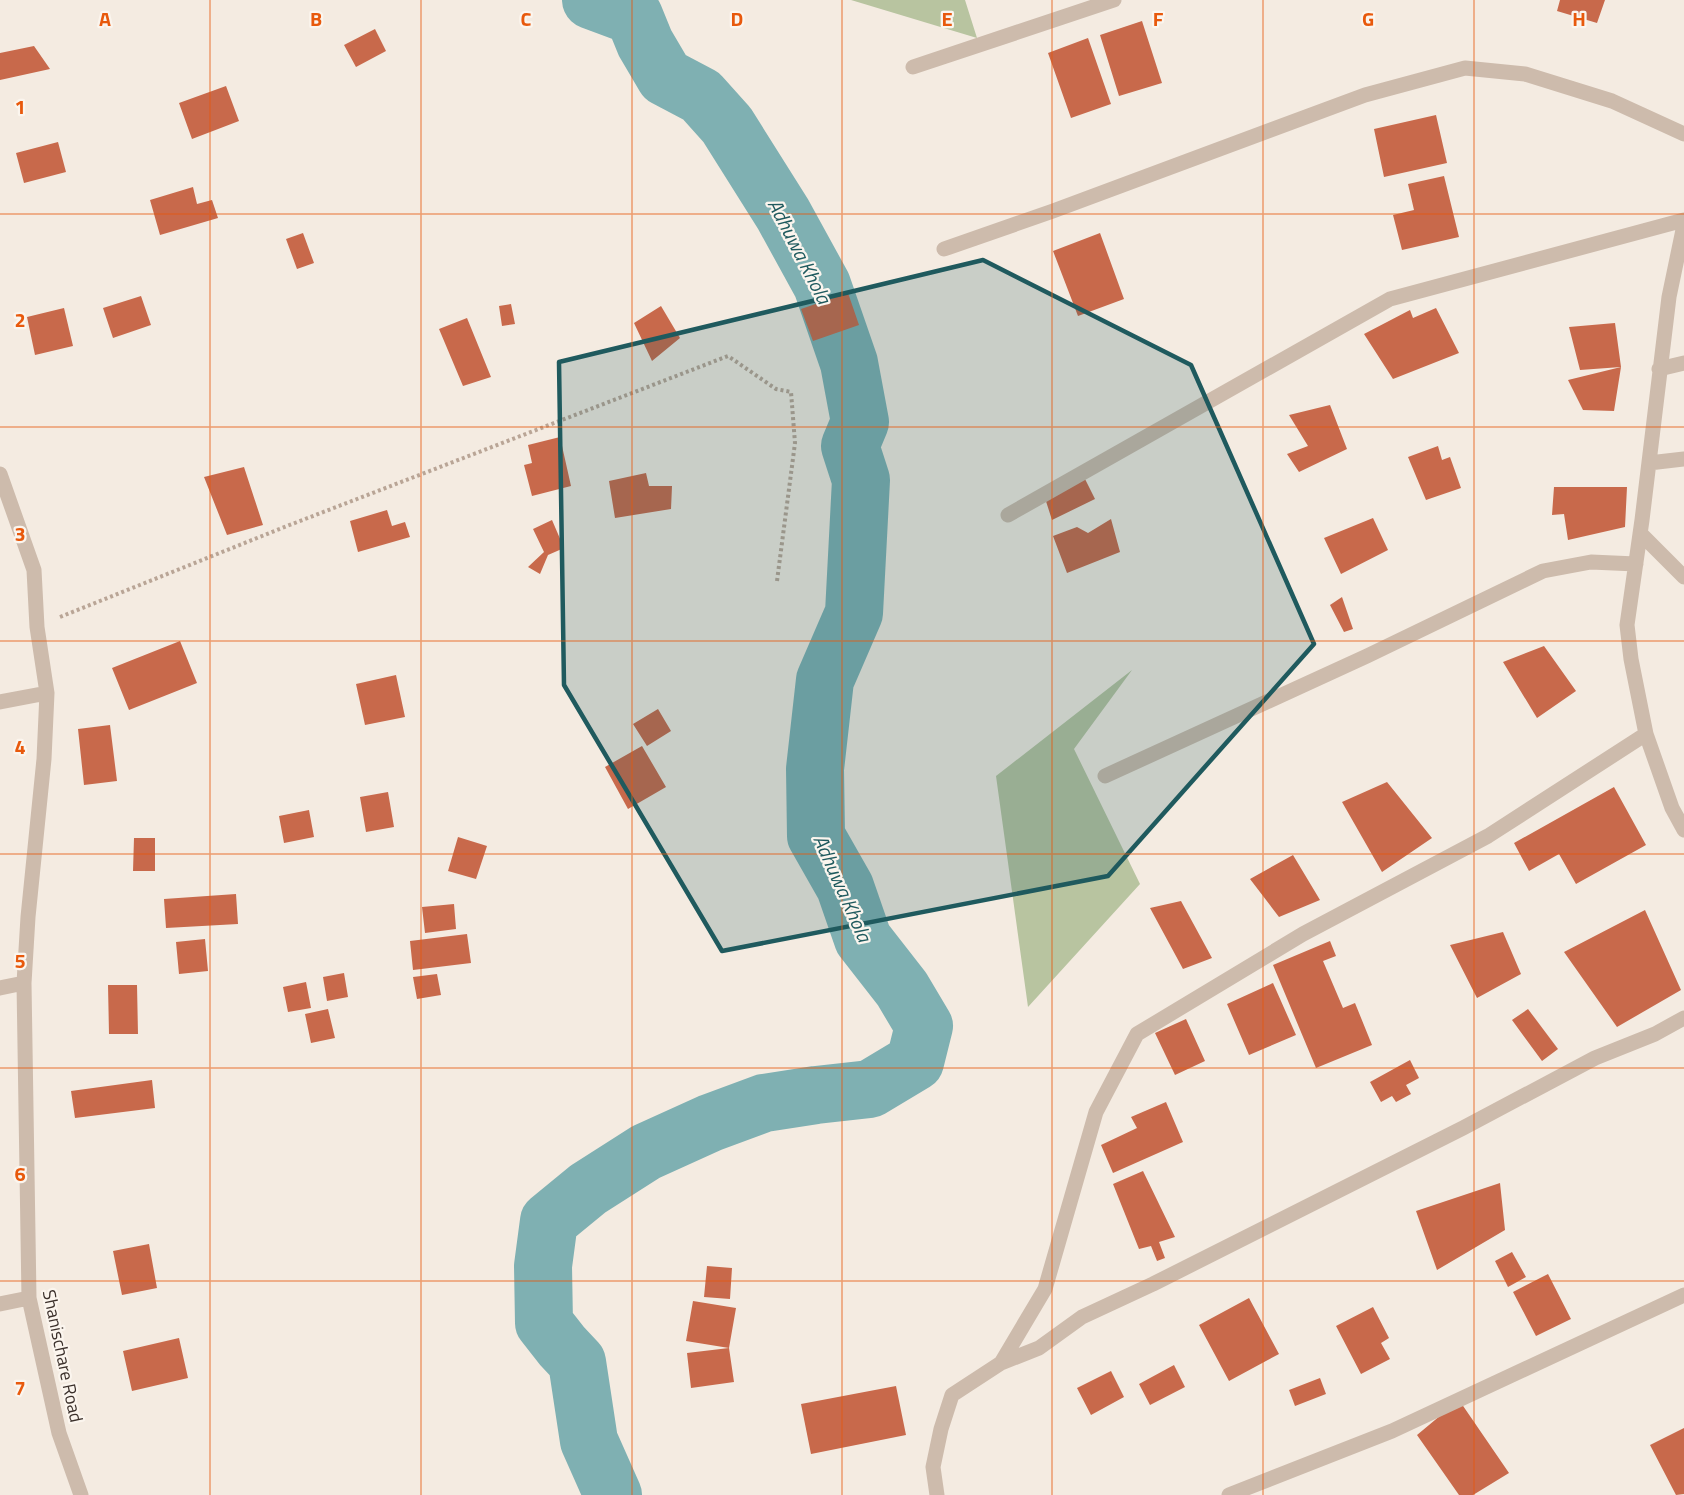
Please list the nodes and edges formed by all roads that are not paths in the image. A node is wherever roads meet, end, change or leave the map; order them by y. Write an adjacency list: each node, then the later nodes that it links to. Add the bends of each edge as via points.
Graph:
1 (1114, 0): 2 (street)
2 (913, 67)
3 (1684, 134): 6 (street, via 1612,100 1525,74 1465,68 1365,95)
4 (1684, 220): 12 (street, via 1390,299)
5 (1684, 225): 8 (street)
6 (944, 249)
7 (1684, 363): 8 (street)
8 (1659, 369): 10 (street)
9 (1684, 459): 10 (street)
10 (1649, 463): 13 (street)
11 (0, 474): 16 (street, Shanischare Road, via 34,570 37,627)
12 (1008, 515)
13 (1640, 532): 14 (street); 15 (street)
14 (1635, 564): 18 (street, via 1628,625 1630,659); 19 (street, via 1591,562 1543,571)
15 (1684, 577)
16 (47, 693): 17 (street); 21 (street, Shanischare Road)
17 (0, 702)
18 (1646, 734): 20 (street, via 1672,808); 27 (street, via 1488,836 1303,934 1137,1034 1096,1112 1044,1288)
19 (1105, 776)
20 (1684, 830)
21 (24, 983): 22 (street); 25 (street, Shanischare Road)
22 (0, 988)
23 (1684, 1018): 27 (street, via 1595,1058 1082,1317 1039,1348)
24 (1684, 1295): 30 (street, via 1392,1431)
25 (29, 1298): 26 (street); 28 (street, Shanischare Road, via 59,1433)
26 (0, 1304)
27 (1001, 1363): 29 (street, via 952,1395 933,1467)
28 (81, 1495)
29 (937, 1495)
30 (1229, 1495)

